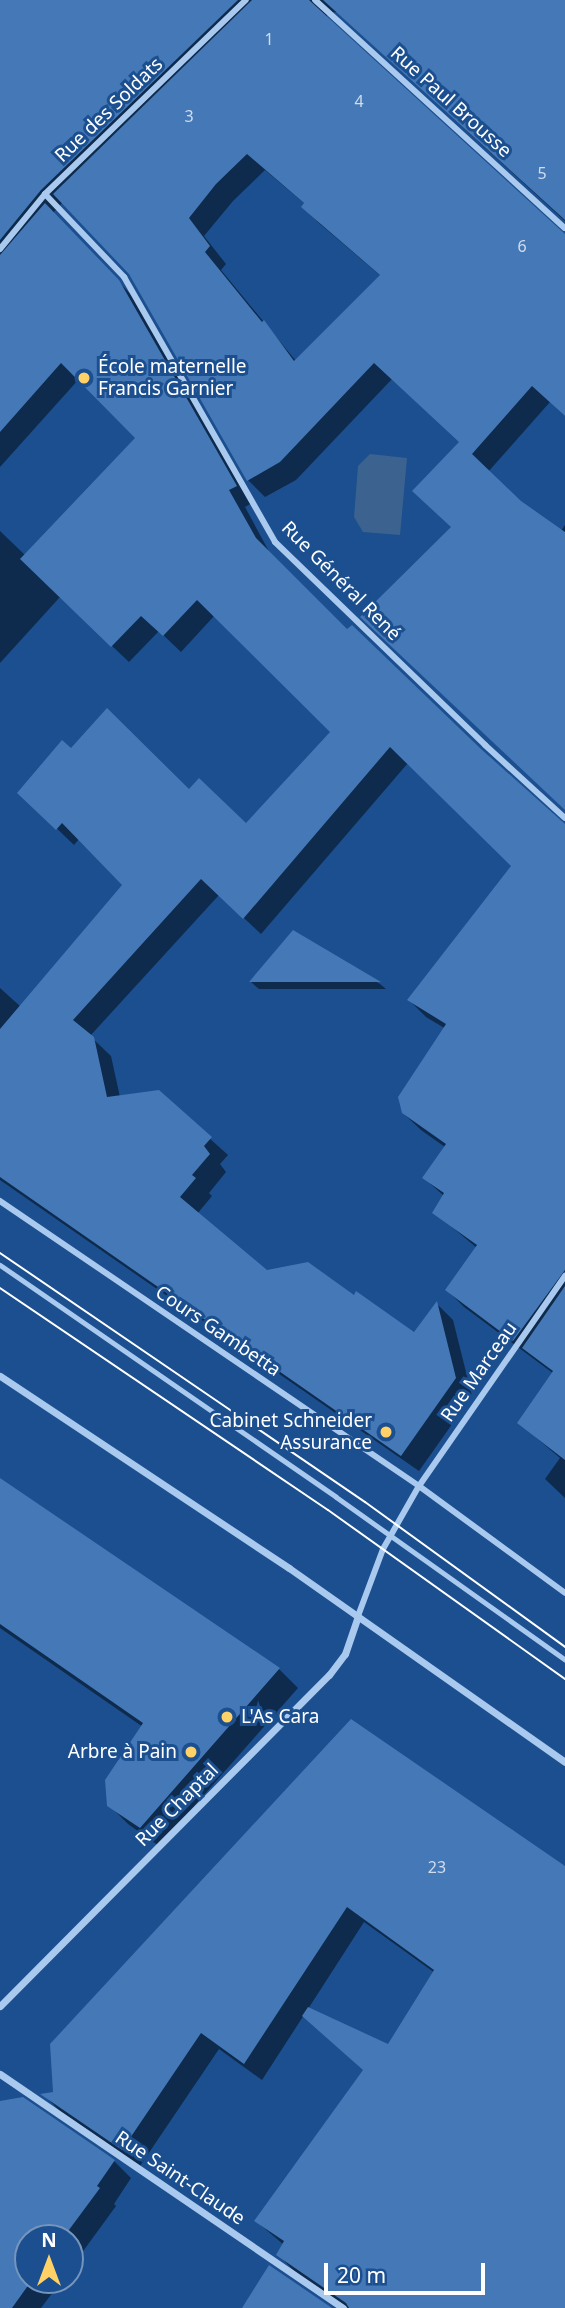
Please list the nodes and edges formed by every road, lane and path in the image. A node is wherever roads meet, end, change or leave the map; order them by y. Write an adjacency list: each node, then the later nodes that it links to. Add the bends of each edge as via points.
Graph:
1 (246, 0): 3 (street, Rue des Soldats)
2 (315, 0): 4 (street, Rue Paul Brousse)
3 (44, 194): 5 (street, Rue des Soldats); 6 (street, Rue Général René, via 124,278 275,542)
4 (565, 228)
5 (0, 249)
6 (565, 818)
7 (0, 1201): 11 (street, Cours Gambetta)
8 (0, 1265): 12 (lane)
9 (565, 1276): 11 (street, Rue Marceau)
10 (0, 1376): 14 (street)
11 (419, 1486): 12 (street); 13 (street, Cours Gambetta)
12 (391, 1536): 14 (street); 15 (lane)
13 (565, 1593)
14 (358, 1616): 16 (street); 17 (street, Rue Chaptal, via 345,1654 329,1675)
15 (565, 1660)
16 (565, 1762)
17 (0, 2006)
18 (0, 2074): 19 (street, Rue Saint-Claude)
19 (343, 2308)

